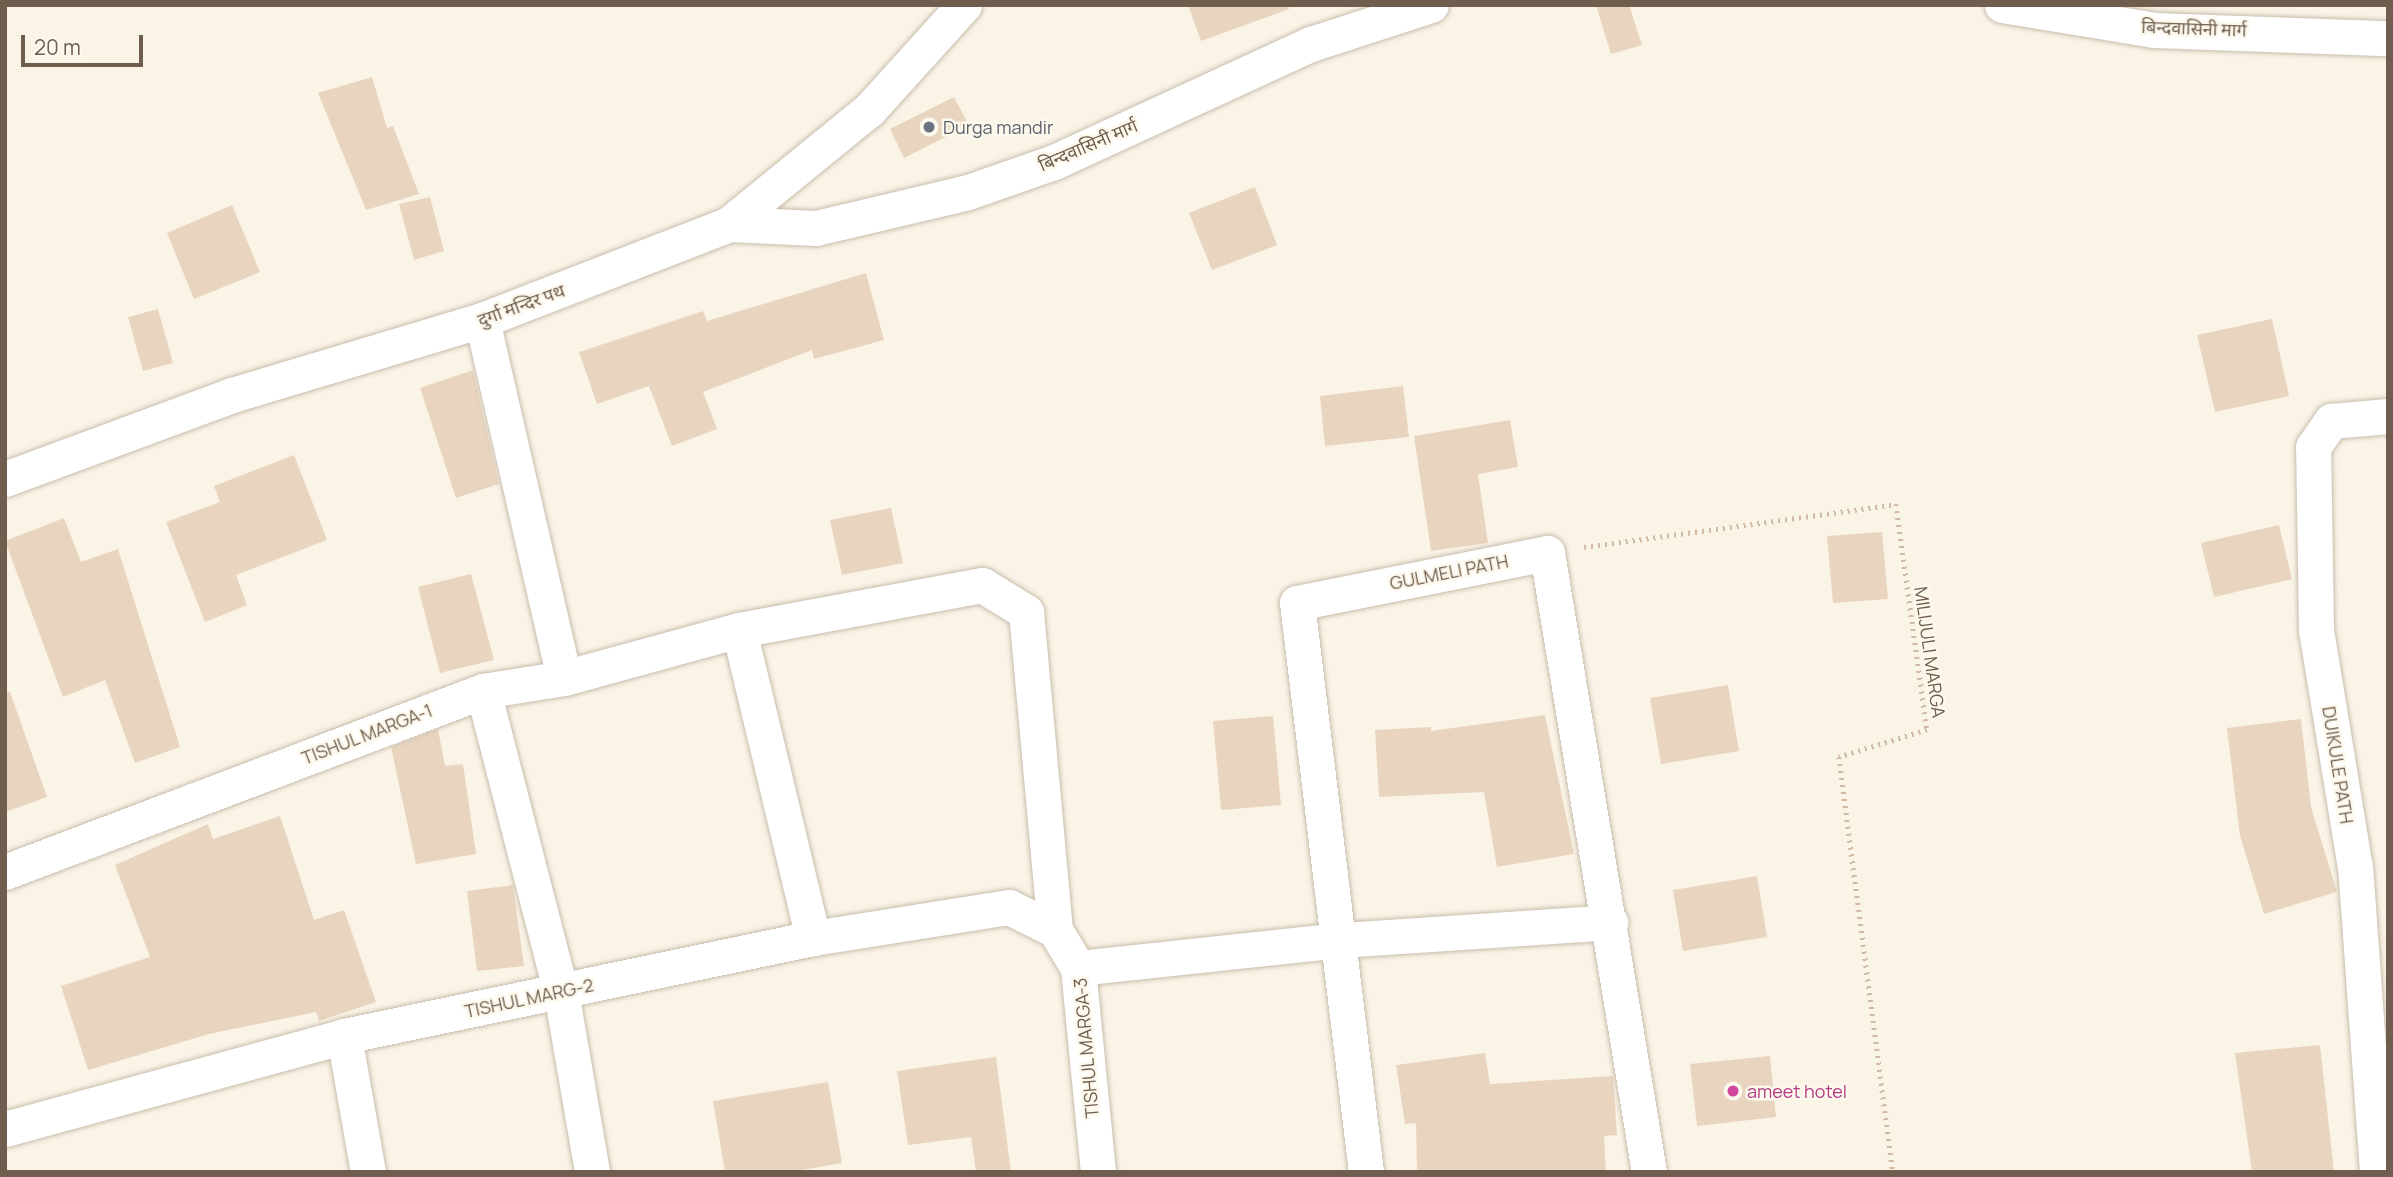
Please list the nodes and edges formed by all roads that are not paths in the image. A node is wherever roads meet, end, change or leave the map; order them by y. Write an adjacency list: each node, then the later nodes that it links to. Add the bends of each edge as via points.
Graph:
1 (964, 5): 6 (street, दुर्गा मन्दिर पथ, via 869,110)
2 (1431, 5): 6 (street, बिन्दवासिनी मार्ग, via 1311,44 1054,162 968,192 816,228)
3 (2002, 5): 4 (street, बिन्दवासिनी मार्ग, via 2154,30)
4 (2285, 18): 5 (street, बिन्दवासिनी मार्ग)
5 (2388, 38)
6 (729, 224): 7 (street, दुर्गा मन्दिर पथ)
7 (482, 320): 9 (street, दुर्गा मन्दिर पथ, via 232,395); 11 (street)
8 (2388, 416): 27 (street, DUIKULE PATH, via 2331,421 2313,447 2316,630 2355,868)
9 (5, 480)
10 (739, 630): 11 (street, TISHUL MARGA-1); 15 (street, TISHUL MARGA-1, via 982,585 1026,612); 16 (street)
11 (564, 678): 12 (street, TISHUL MARGA-1)
12 (483, 691): 13 (street, TISHUL MARGA-1); 19 (street)
13 (5, 872)
14 (1610, 922): 17 (street); 17 (street, GULMELI PATH, via 1547,552 1297,603); 26 (street)
15 (1055, 930): 16 (street, TISHUL MARG-2, via 1009,907); 18 (street, TISHUL MARGA-3)
16 (813, 938): 19 (street, TISHUL MARG-2)
17 (1342, 940): 18 (street); 25 (street, GULMELI PATH)
18 (1078, 968): 24 (street, TISHUL MARGA-3)
19 (561, 992): 20 (street, TISHUL MARG-2); 23 (street)
20 (344, 1036): 21 (street, TISHUL MARG-2); 22 (street)
21 (5, 1129)
22 (368, 1172)
23 (592, 1172)
24 (1098, 1172)
25 (1366, 1172)
26 (1649, 1172)
27 (2377, 1172)

